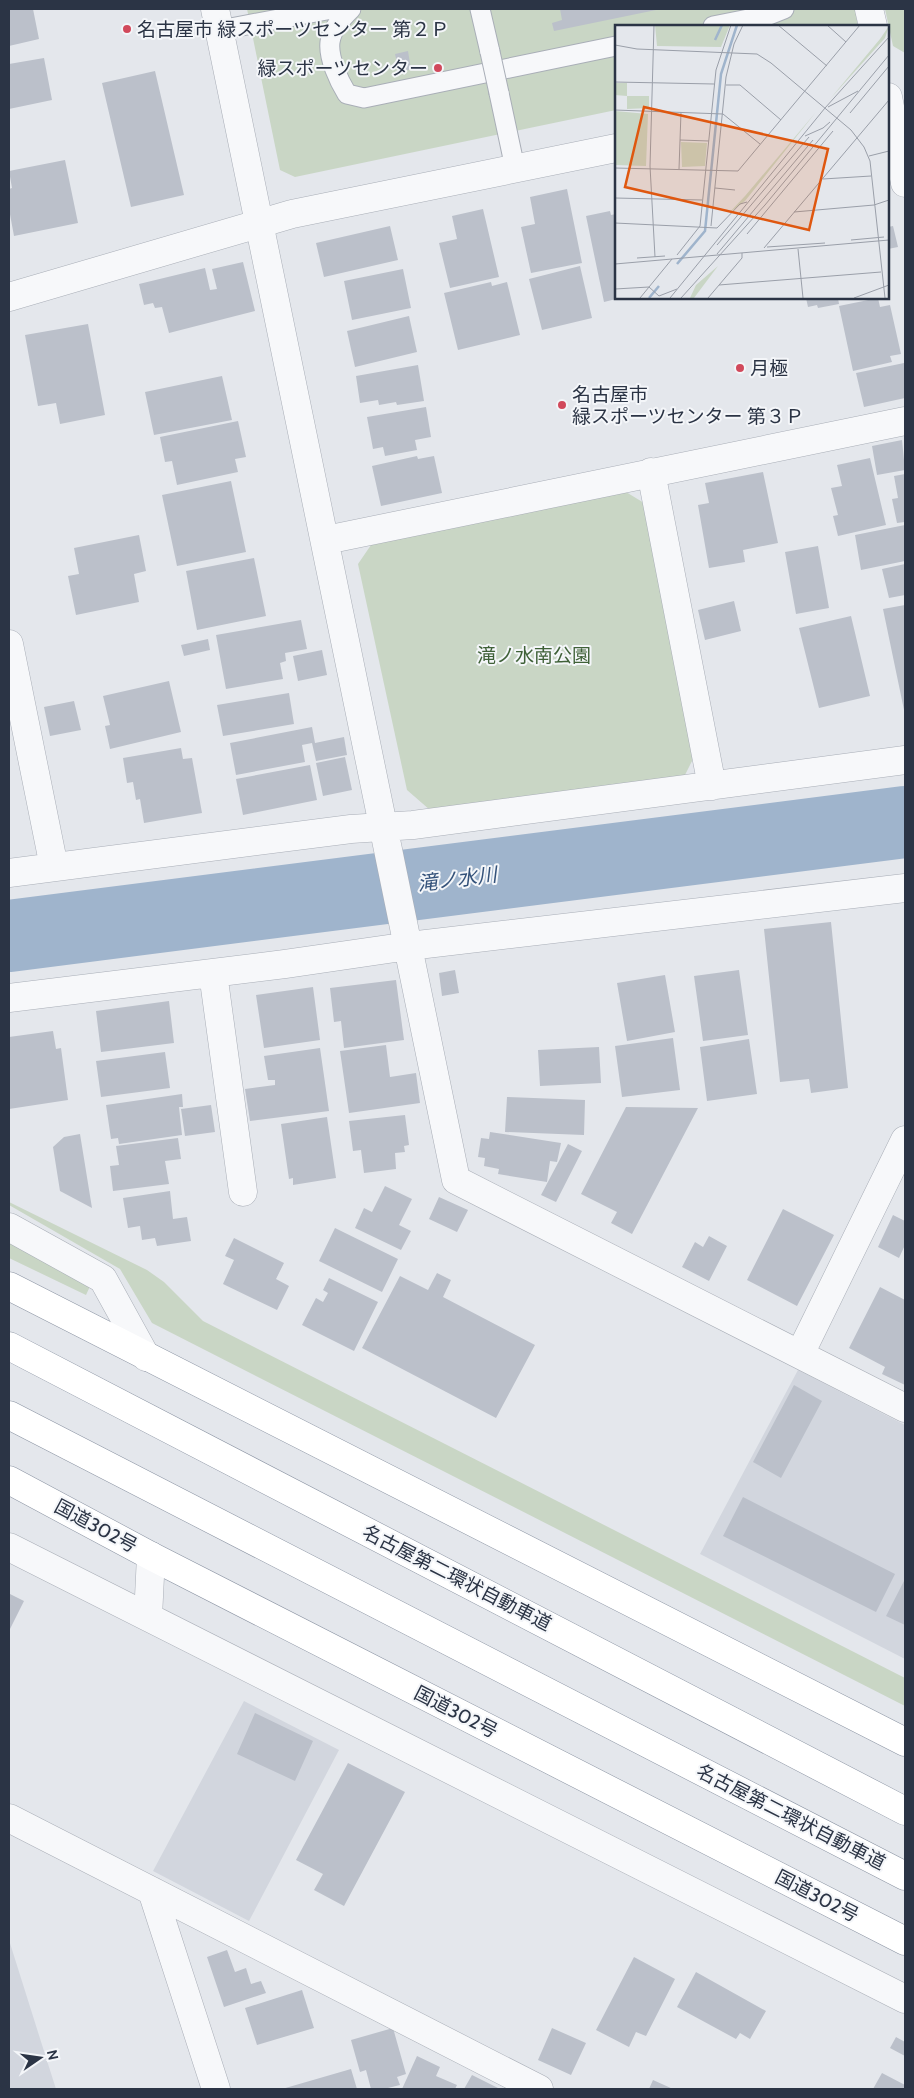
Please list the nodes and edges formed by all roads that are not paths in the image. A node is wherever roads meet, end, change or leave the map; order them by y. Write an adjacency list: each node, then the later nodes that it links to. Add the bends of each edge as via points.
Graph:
1 (332, 9): 6 (lane)
2 (351, 9): 9 (lane, via 337,24 330,42 339,81 347,94 364,98)
3 (480, 9): 14 (lane, bridge)
4 (784, 9): 7 (lane)
5 (869, 9): 8 (street)
6 (218, 20): 16 (street)
7 (718, 25)
8 (873, 25)
9 (615, 46)
10 (905, 92): 11 (street)
11 (889, 96)
12 (889, 101): 15 (street)
13 (615, 148): 14 (street)
14 (515, 168): 16 (street)
15 (905, 183)
16 (260, 223): 17 (street); 20 (street)
17 (9, 297)
18 (905, 421): 19 (street)
19 (651, 472): 20 (street); 23 (street)
20 (326, 540): 24 (street)
21 (9, 644): 25 (street)
22 (905, 760): 23 (street)
23 (712, 786): 24 (street, via 413,825)
24 (384, 826): 25 (street); 28 (street)
25 (54, 867): 26 (street)
26 (9, 874)
27 (905, 888): 28 (street)
28 (408, 946): 29 (street); 36 (street, via 456,1180)
29 (214, 973): 30 (street); 32 (street)
30 (9, 998)
31 (905, 1140): 36 (street)
32 (243, 1192)
33 (9, 1227): 37 (street, via 103,1279)
34 (9, 1286): 37 (highway)
35 (9, 1346): 45 (highway, 名古屋第二環状自動車道)
36 (800, 1354): 38 (street)
37 (146, 1357): 44 (highway)
38 (905, 1408)
39 (9, 1415): 47 (highway, 名古屋第二環状自動車道)
40 (9, 1480): 42 (highway, 国道302号)
41 (9, 1547): 43 (street)
42 (151, 1556): 43 (street); 49 (highway, 国道302号)
43 (148, 1617): 50 (street)
44 (905, 1742)
45 (905, 1811)
46 (9, 1818): 48 (street)
47 (905, 1876)
48 (152, 1891): 51 (street); 52 (street)
49 (905, 1941)
50 (905, 1999)
51 (216, 2089)
52 (539, 2089)

